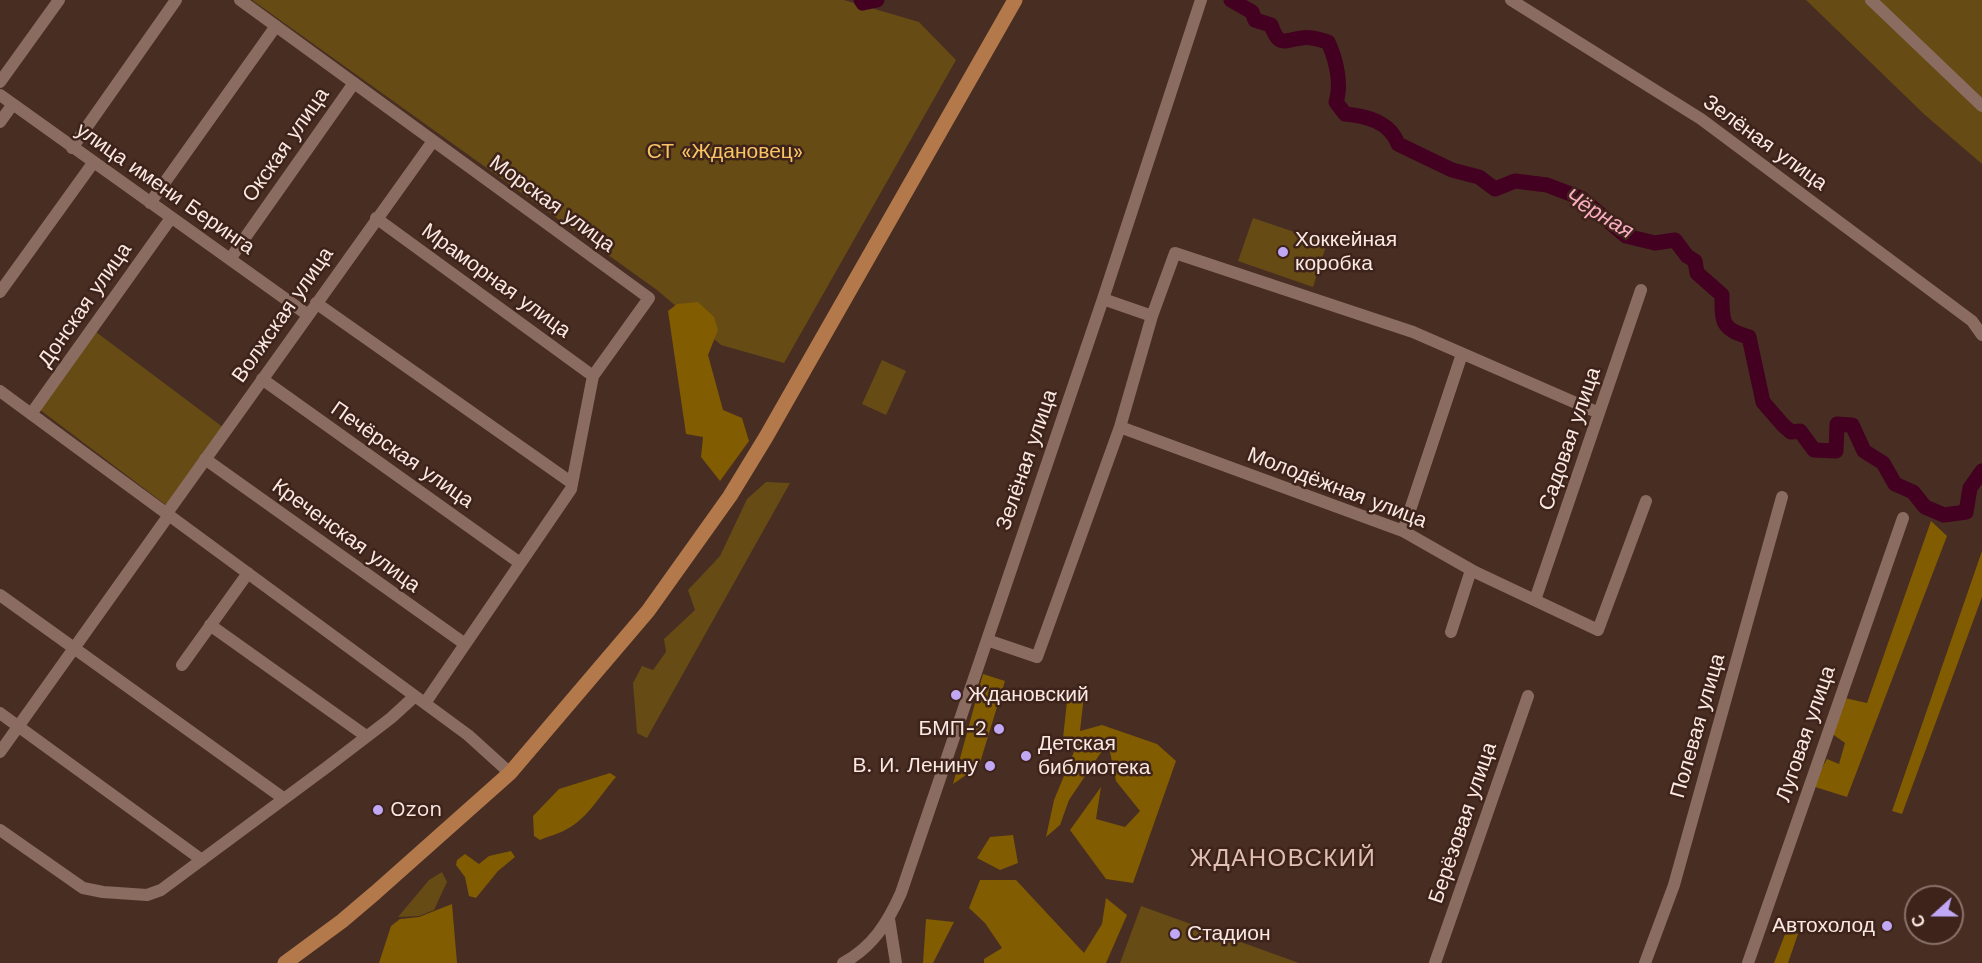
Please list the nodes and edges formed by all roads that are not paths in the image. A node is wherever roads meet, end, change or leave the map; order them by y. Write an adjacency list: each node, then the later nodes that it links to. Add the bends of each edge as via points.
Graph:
1 (59, 0): 9 (street)
2 (176, 0): 16 (street)
3 (240, 0): 8 (street, Морская улица)
4 (1015, 0): 60 (main road, via 730,496 648,611)
5 (1510, 0): 28 (street, Зелёная улица, via 1701,119 1972,321)
6 (1871, 0): 13 (street)
7 (1199, 6): 24 (street, Зелёная улица)
8 (276, 26): 10 (street, Морская улица); 18 (street)
9 (0, 82)
10 (354, 84): 15 (street, Морская улица); 21 (street, Окская улица)
11 (0, 95): 12 (street, улица имени Беринга)
12 (13, 104): 14 (street); 16 (street, улица имени Беринга)
13 (1982, 106)
14 (0, 122)
15 (433, 141): 20 (street, Волжская улица); 30 (street, Морская улица, via 649,298)
16 (72, 148): 17 (street, улица имени Беринга)
17 (93, 163): 18 (street, улица имени Беринга); 23 (street)
18 (150, 203): 19 (street, улица имени Беринга)
19 (171, 218): 21 (street, улица имени Беринга); 34 (street, Донская улица)
20 (376, 219): 25 (street, Волжская улица); 30 (street, Мраморная улица)
21 (230, 259): 26 (street, улица имени Беринга)
22 (1641, 290): 33 (street, Садовая улица)
23 (0, 292)
24 (1103, 299): 27 (street); 50 (street, Зелёная улица)
25 (316, 303): 26 (street, Волжская улица); 37 (street)
26 (308, 315): 31 (street, Волжская улица)
27 (1152, 316): 29 (street, via 1175,253 1413,332); 35 (street)
28 (1982, 335)
29 (1462, 354): 33 (street); 42 (street)
30 (592, 376): 37 (street)
31 (262, 379): 36 (street, Волжская улица); 43 (street, Печёрская улица)
32 (0, 392): 34 (street)
33 (1599, 413): 47 (street, Садовая улица)
34 (32, 414): 40 (street)
35 (1120, 427): 42 (street, Молодёжная улица); 50 (street, via 1037,657)
36 (205, 459): 40 (street, Волжская улица); 51 (street, Креченская улица)
37 (572, 483): 43 (street)
38 (1782, 497): 69 (street, Полевая улица, via 1674,885)
39 (1646, 501): 47 (street, Молодёжная улица, via 1599,630)
40 (168, 514): 45 (street); 52 (street, Волжская улица)
41 (1903, 518): 70 (street, Луговая улица)
42 (1403, 531): 44 (street, Молодёжная улица)
43 (520, 563): 51 (street)
44 (1471, 570): 47 (street, Молодёжная улица); 49 (street)
45 (248, 573): 48 (street); 55 (street)
46 (0, 595): 52 (street)
47 (1535, 600)
48 (210, 625): 53 (street); 58 (street)
49 (1451, 632)
50 (987, 640): 64 (street, Зелёная улица, via 902,893)
51 (465, 644): 55 (street)
52 (74, 647): 57 (street, Волжская улица); 61 (street)
53 (182, 664)
54 (1528, 696): 68 (street, Берёзовая улица)
55 (420, 699): 58 (street); 60 (street)
56 (0, 713): 57 (street)
57 (19, 726): 59 (street, Волжская улица); 63 (street)
58 (366, 736): 61 (street)
59 (0, 752)
60 (510, 773): 65 (main road, via 342,921)
61 (283, 798): 63 (street)
62 (0, 830): 63 (street, via 92,891 147,895 161,890)
63 (202, 860)
64 (889, 919): 66 (street, Зелёная улица, via 869,946); 67 (street)
65 (285, 963)
66 (843, 963)
67 (896, 963)
68 (1435, 963)
69 (1645, 963)
70 (1748, 963)

